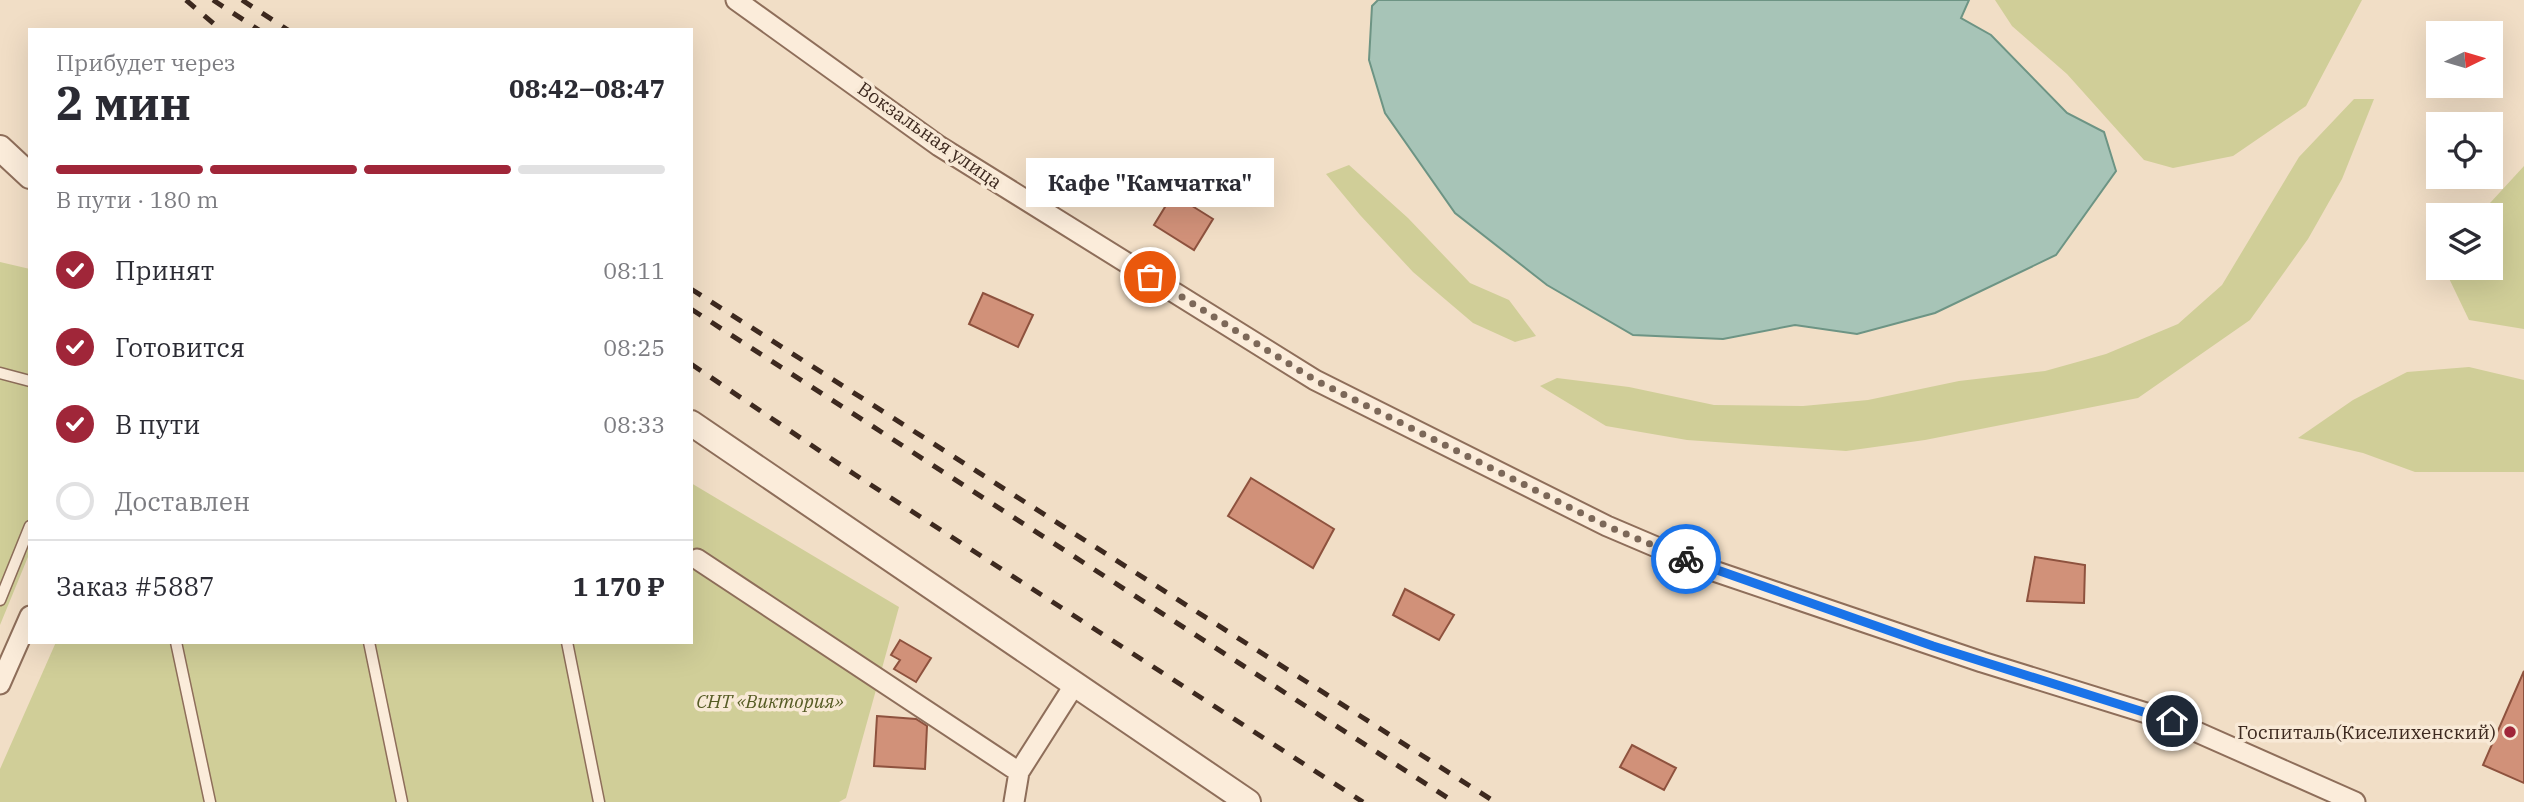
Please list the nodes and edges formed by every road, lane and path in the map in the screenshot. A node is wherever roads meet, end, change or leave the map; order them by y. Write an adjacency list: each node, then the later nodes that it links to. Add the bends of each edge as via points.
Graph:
1 (736, 0): 24 (street, Вокзальная улица, via 939,146 1315,380 1595,520 1708,569 2172,721)
2 (0, 148): 4 (street)
3 (0, 172): 5 (street)
4 (28, 175)
5 (28, 177)
6 (0, 373): 7 (lane)
7 (28, 380)
8 (693, 424): 17 (street)
9 (28, 531): 11 (lane)
10 (697, 559): 18 (street)
11 (0, 600)
12 (28, 621): 16 (street)
13 (176, 644): 19 (lane)
14 (369, 644): 20 (lane)
15 (567, 644): 21 (lane)
16 (0, 684)
17 (1075, 684): 18 (street); 23 (street)
18 (1018, 772): 22 (street)
19 (210, 802)
20 (402, 802)
21 (598, 802)
22 (1014, 802)
23 (1248, 802)
24 (2355, 802)

